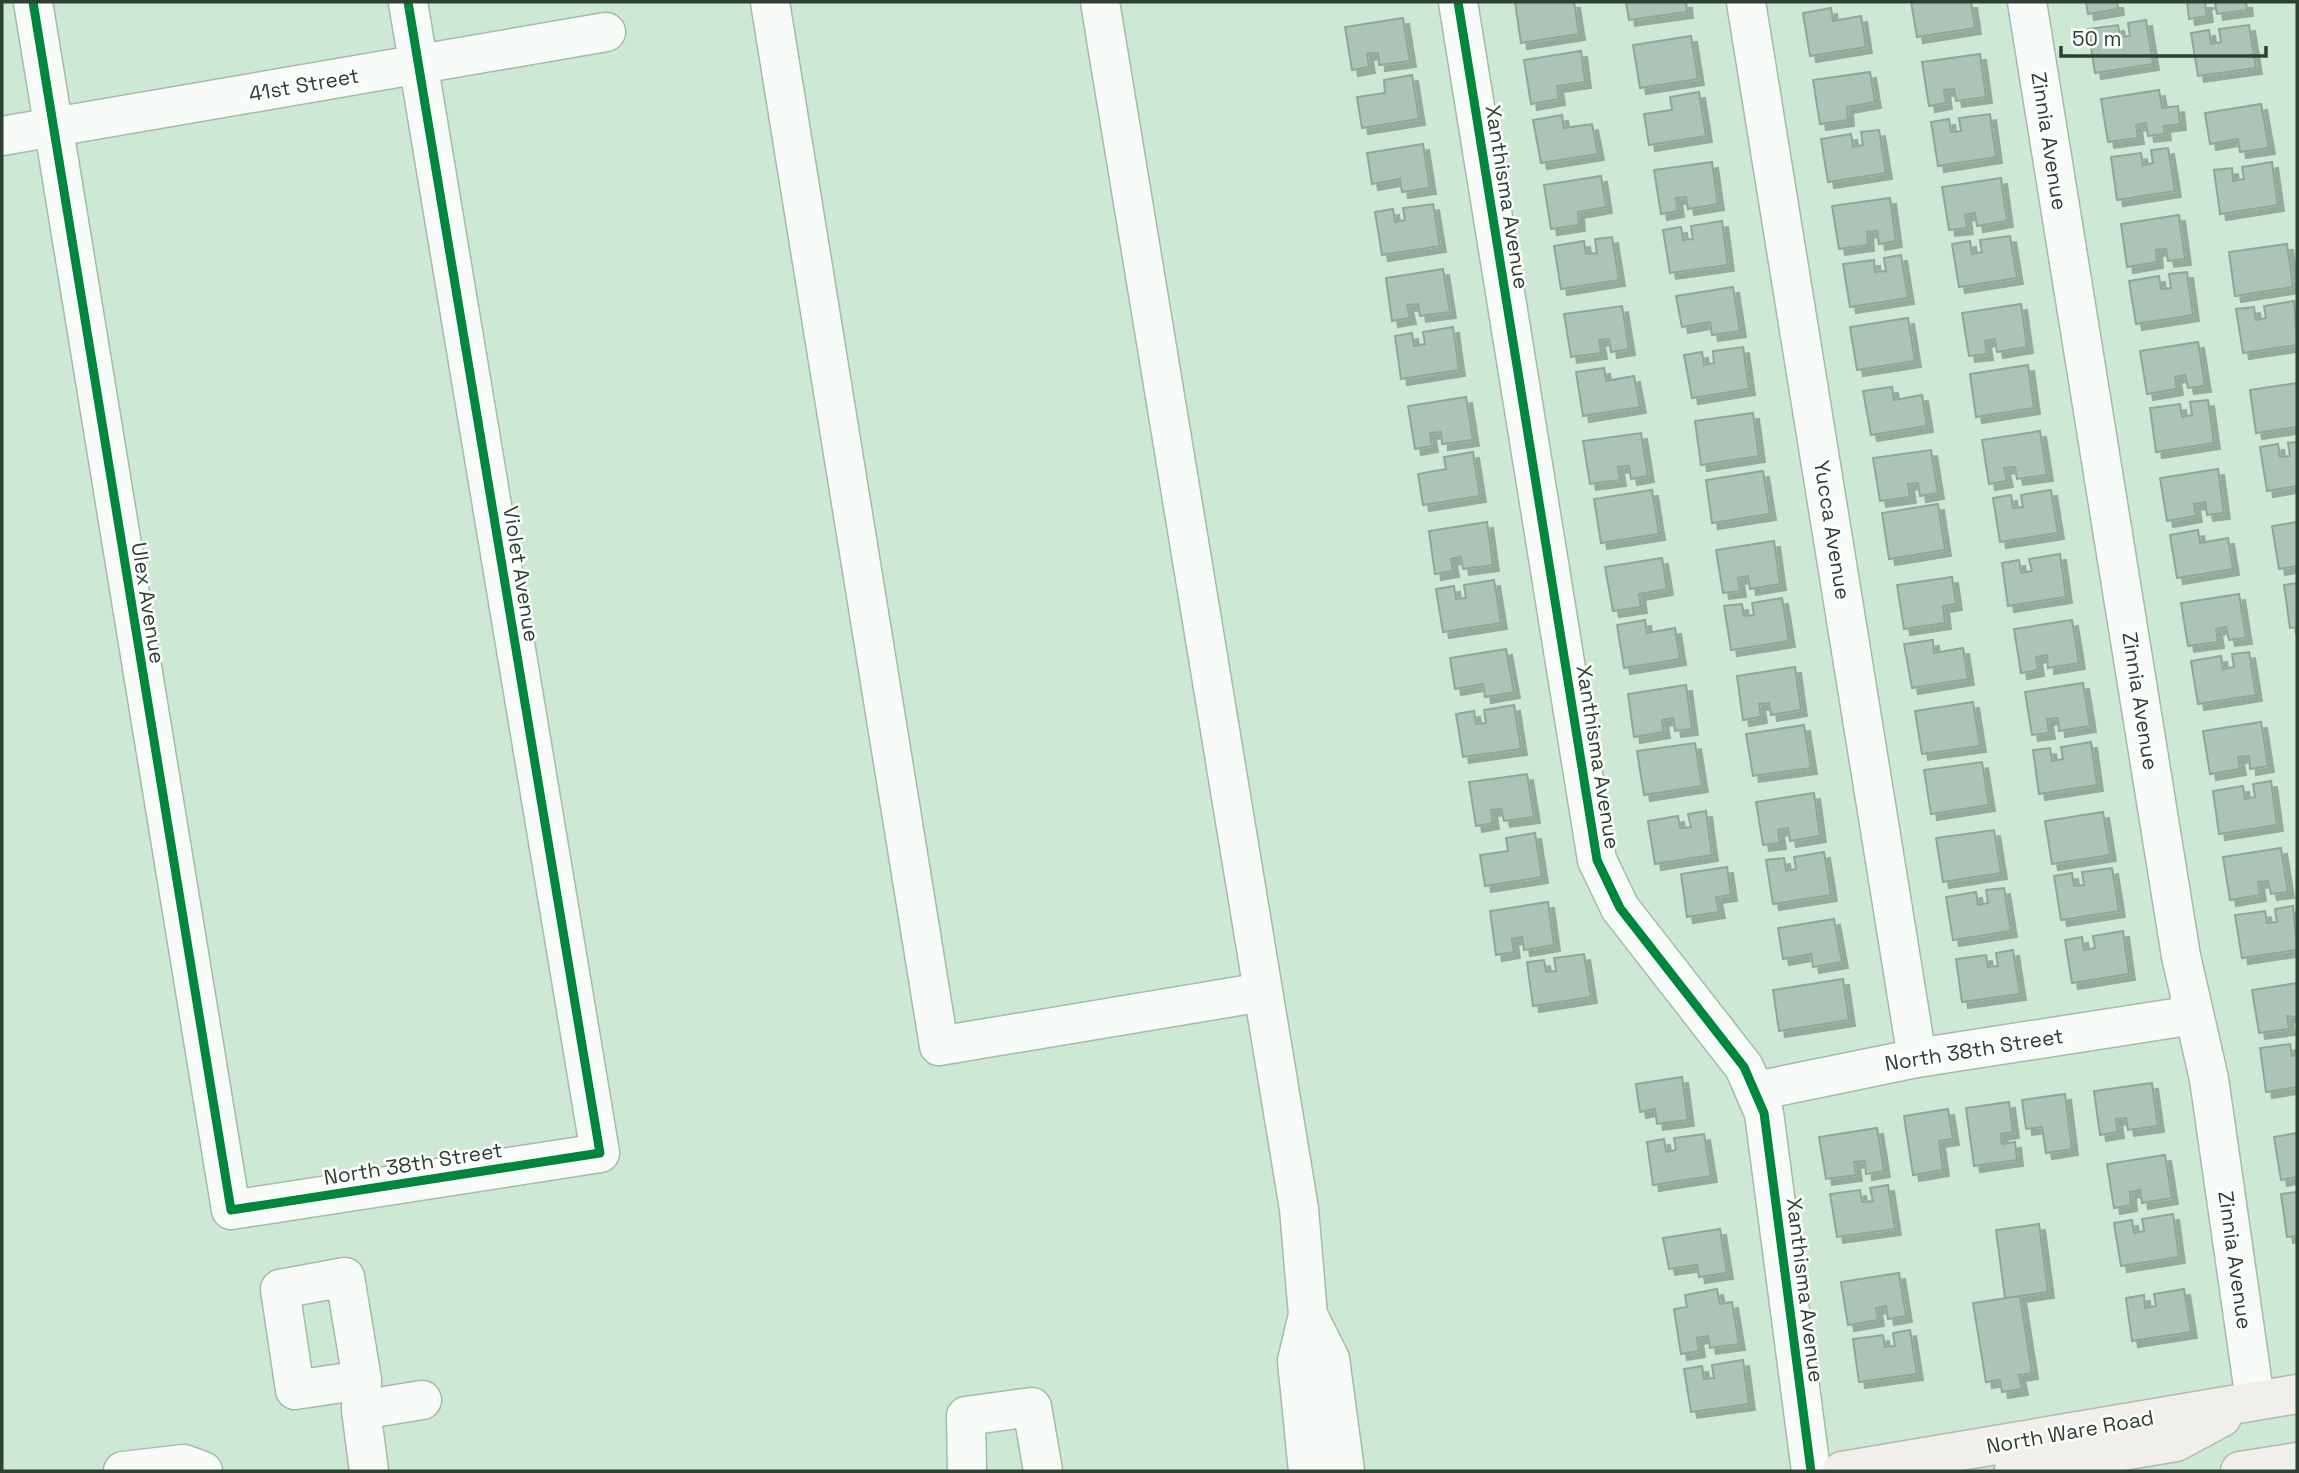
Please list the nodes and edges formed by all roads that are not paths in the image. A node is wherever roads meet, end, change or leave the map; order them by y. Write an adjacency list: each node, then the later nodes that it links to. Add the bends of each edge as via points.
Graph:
1 (33, 2): 10 (street, Ulex Avenue)
2 (408, 2): 9 (street, Violet Avenue)
3 (771, 2): 12 (street, via 939,1046)
4 (1100, 2): 12 (street)
5 (1458, 2): 15 (street, Xanthisma Avenue, via 1597,860 1620,908 1744,1067)
6 (1746, 2): 14 (street, Yucca Avenue)
7 (2027, 2): 13 (street, Zinnia Avenue)
8 (606, 32): 9 (street, 41st Street)
9 (418, 65): 10 (street, 41st Street); 16 (street, Violet Avenue)
10 (52, 128): 11 (street, 41st Street); 17 (street, Ulex Avenue)
11 (2, 136)
12 (1263, 992): 21 (street, via 1299,1209 1308,1315 1297,1361)
13 (2194, 1015): 14 (street, North 38th Street); 20 (street, Zinnia Avenue, via 2209,1079)
14 (1917, 1058): 15 (street, North 38th Street)
15 (1756, 1091): 28 (street, Xanthisma Avenue, via 1764,1113)
16 (600, 1153): 17 (street, North 38th Street)
17 (231, 1210)
18 (2297, 1394): 20 (main road, North Ware Road)
19 (422, 1400): 25 (street, via 361,1395)
20 (2255, 1400): 29 (main road, North Ware Road); 30 (main road, via 2176,1441)
21 (1325, 1454)
22 (2297, 1462): 31 (main road)
23 (123, 1471): 24 (street, via 184,1464)
24 (203, 1471)
25 (369, 1471)
26 (967, 1471): 27 (street, via 966,1416 1032,1407)
27 (1043, 1471)
28 (1811, 1471)
29 (1842, 1471)
30 (1998, 1471)
31 (2240, 1471)

